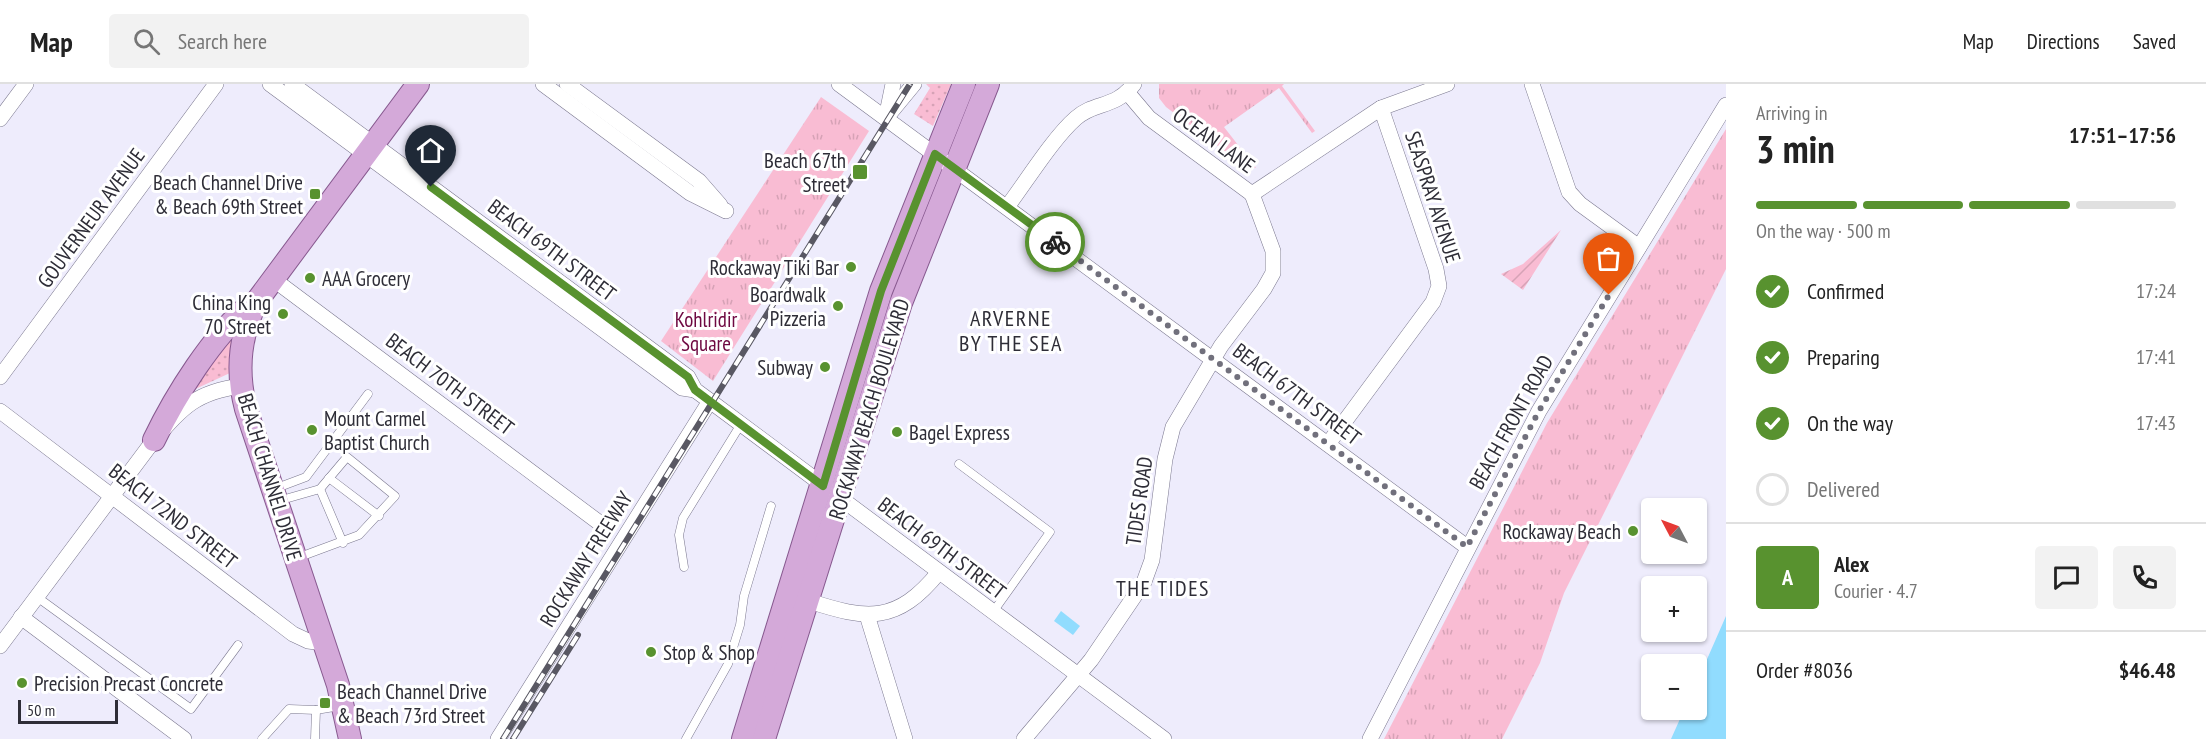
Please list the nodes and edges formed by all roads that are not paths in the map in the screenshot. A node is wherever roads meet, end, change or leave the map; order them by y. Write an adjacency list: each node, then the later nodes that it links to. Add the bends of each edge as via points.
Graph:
1 (26, 84): 19 (street)
2 (216, 84): 28 (street, GOUVERNEUR AVENUE)
3 (270, 84): 20 (street, BEACH 69TH STREET)
4 (292, 84): 20 (street, BEACH 69TH STREET)
5 (418, 84): 20 (main road, BEACH CHANNEL DRIVE)
6 (543, 84): 7 (street, via 690,193 726,212 699,181)
7 (567, 84)
8 (839, 84): 18 (street, BEACH 67TH STREET)
9 (893, 84): 18 (street)
10 (914, 84): 18 (street)
11 (964, 84): 21 (main road, ROCKAWAY BEACH BOULEVARD)
12 (988, 84): 21 (main road, ROCKAWAY BEACH BOULEVARD)
13 (1448, 84): 17 (street)
14 (1532, 84): 24 (street, via 1569,192)
15 (1131, 88): 22 (street, OCEAN LANE, via 1149,118); 23 (street, via 1113,103 1076,118)
16 (1726, 105): 24 (street, BEACH FRONT ROAD)
17 (1382, 108): 22 (street); 35 (street, SEASPRAY AVENUE, via 1439,286 1433,302)
18 (886, 118): 21 (street, BEACH 67TH STREET)
19 (0, 119)
20 (369, 149): 25 (main road, BEACH CHANNEL DRIVE); 31 (street, BEACH 69TH STREET, via 688,377 695,390)
21 (944, 160): 23 (street, BEACH 67TH STREET); 26 (main road, ROCKAWAY BEACH BOULEVARD, via 895,253)
22 (1252, 194): 27 (street, TIDES ROAD, via 1273,252 1273,273)
23 (1007, 207): 27 (street, BEACH 67TH STREET)
24 (1639, 247): 47 (street, BEACH FRONT ROAD, via 1539,411)
25 (267, 287): 29 (main road, BEACH CHANNEL DRIVE, via 248,319 242,339); 34 (main road, via 236,317 171,404); 45 (street, BEACH 70TH STREET)
26 (884, 320): 38 (main road, ROCKAWAY BEACH BOULEVARD); 42 (main road, ROCKAWAY BEACH BOULEVARD)
27 (1214, 359): 35 (street, BEACH 67TH STREET); 59 (street, TIDES ROAD, via 1183,407 1170,437 1154,548 1144,582 1128,610)
28 (0, 377)
29 (241, 386): 34 (street, via 206,393 191,401); 40 (main road, BEACH CHANNEL DRIVE)
30 (368, 394): 40 (lane, via 306,477)
31 (710, 401): 33 (street, BEACH 69TH STREET); 67 (street, ROCKAWAY FREEWAY)
32 (0, 411): 41 (street, BEACH 72ND STREET)
33 (741, 424): 38 (street, BEACH 69TH STREET); 49 (lane, via 683,518 680,535)
34 (154, 440): 41 (street)
35 (1328, 444): 47 (street, BEACH 67TH STREET)
36 (959, 464): 53 (lane, via 1050,532)
37 (329, 478): 39 (lane); 44 (lane); 44 (lane, via 347,457 395,496)
38 (823, 486): 42 (street, BEACH 69TH STREET); 68 (main road, ROCKAWAY BEACH BOULEVARD)
39 (320, 489): 40 (lane); 46 (lane)
40 (274, 495): 48 (main road, BEACH CHANNEL DRIVE)
41 (112, 496): 51 (street); 56 (street, BEACH 72ND STREET, via 293,634)
42 (841, 500): 50 (street, BEACH 69TH STREET); 52 (main road, ROCKAWAY BEACH BOULEVARD)
43 (771, 506): 62 (lane, via 728,664)
44 (379, 516): 46 (lane, via 363,532)
45 (601, 524)
46 (342, 543): 48 (lane)
47 (1467, 547): 73 (street, BEACH FRONT ROAD)
48 (296, 558): 56 (main road, BEACH CHANNEL DRIVE)
49 (684, 567)
50 (939, 572): 53 (street, BEACH 69TH STREET); 54 (street, via 908,601)
51 (37, 597): 55 (street); 57 (lane, via 191,709)
52 (809, 601): 54 (street, via 848,614); 69 (main road, ROCKAWAY BEACH BOULEVARD)
53 (993, 612): 59 (street, BEACH 69TH STREET)
54 (867, 615): 70 (street)
55 (21, 617): 58 (street); 63 (street)
56 (324, 643): 60 (main road, BEACH CHANNEL DRIVE)
57 (238, 645)
58 (0, 646)
59 (1078, 675): 71 (street, TIDES ROAD); 72 (street, BEACH 69TH STREET)
60 (344, 705): 61 (lane); 66 (main road, BEACH CHANNEL DRIVE)
61 (316, 710): 64 (lane, via 289,709); 65 (lane)
62 (689, 738)
63 (184, 739)
64 (262, 739)
65 (315, 739)
66 (350, 739)
67 (498, 739)
68 (743, 739)
69 (764, 739)
70 (905, 739)
71 (1024, 739)
72 (1164, 739)
73 (1370, 739)

